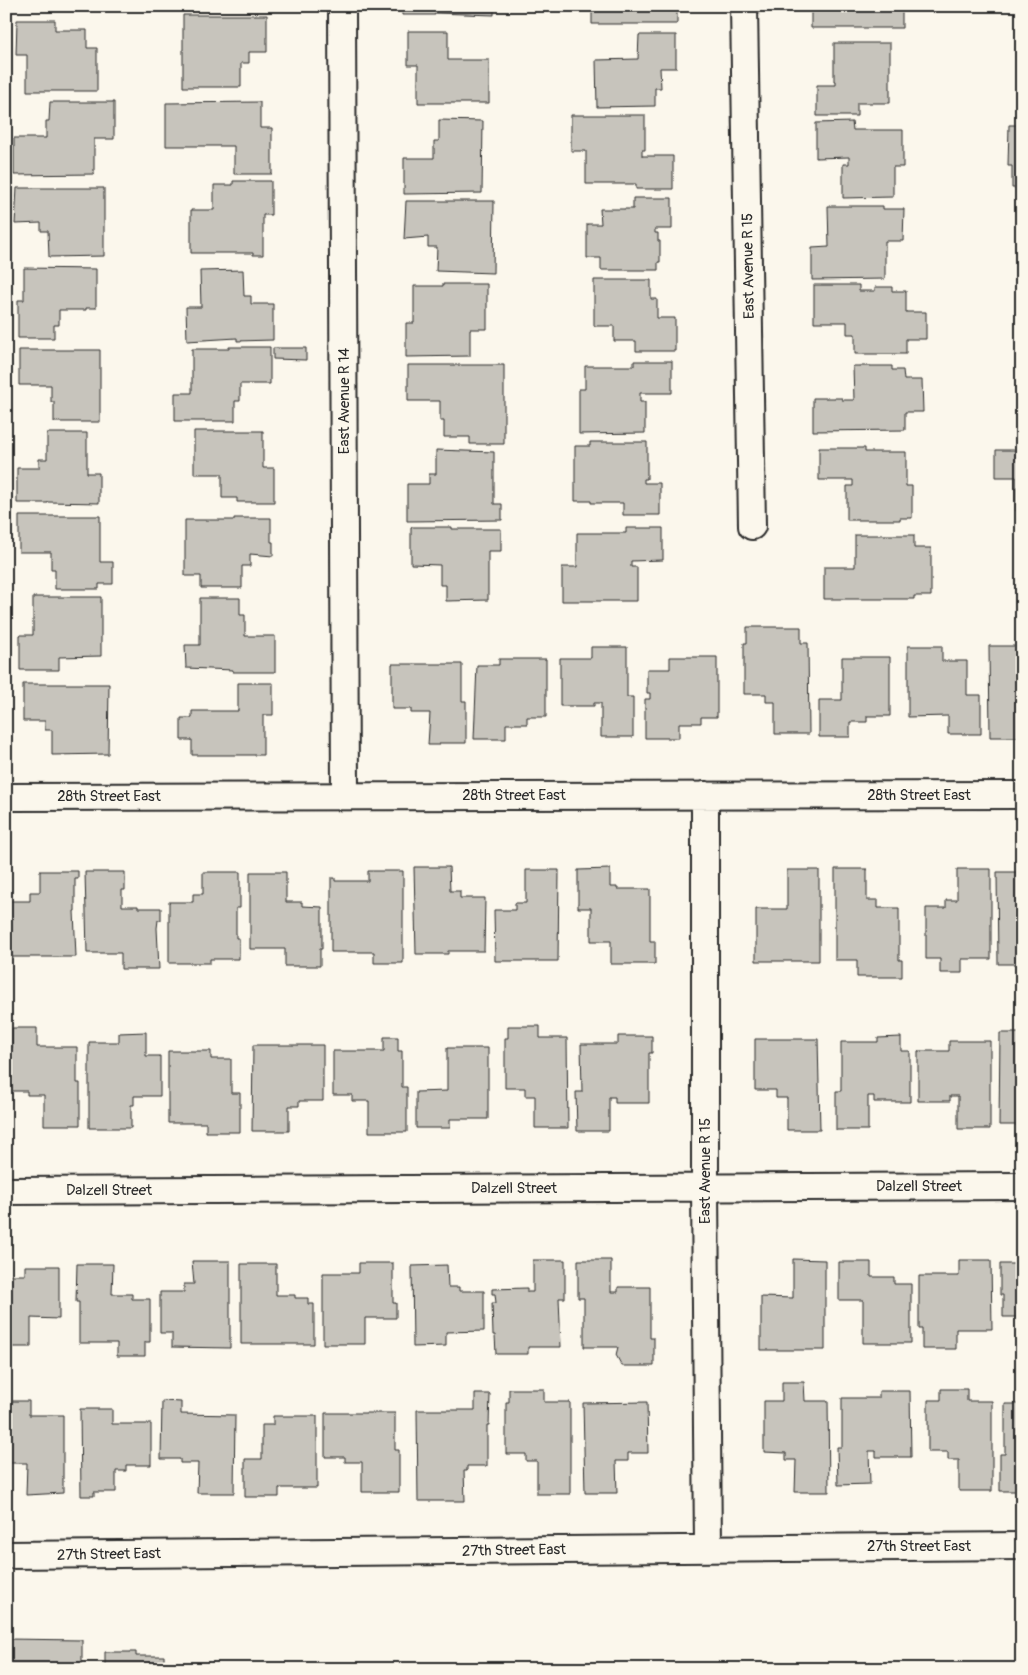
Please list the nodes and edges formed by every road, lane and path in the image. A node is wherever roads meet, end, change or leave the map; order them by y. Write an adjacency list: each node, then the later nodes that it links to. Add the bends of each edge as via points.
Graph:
1 (342, 6): 6 (street, East Avenue R 14)
2 (744, 6): 3 (street, East Avenue R 15)
3 (752, 526)
4 (705, 795): 5 (street, 28th Street East); 6 (street, 28th Street East); 9 (street, East Avenue R 15)
5 (1022, 795)
6 (346, 796): 7 (street, 28th Street East)
7 (6, 797)
8 (1022, 1186): 9 (street, Dalzell Street)
9 (705, 1187): 10 (street, Dalzell Street); 12 (street, East Avenue R 15)
10 (6, 1191)
11 (1022, 1546): 12 (street, 27th Street East)
12 (708, 1548): 13 (street, 27th Street East)
13 (6, 1555)

